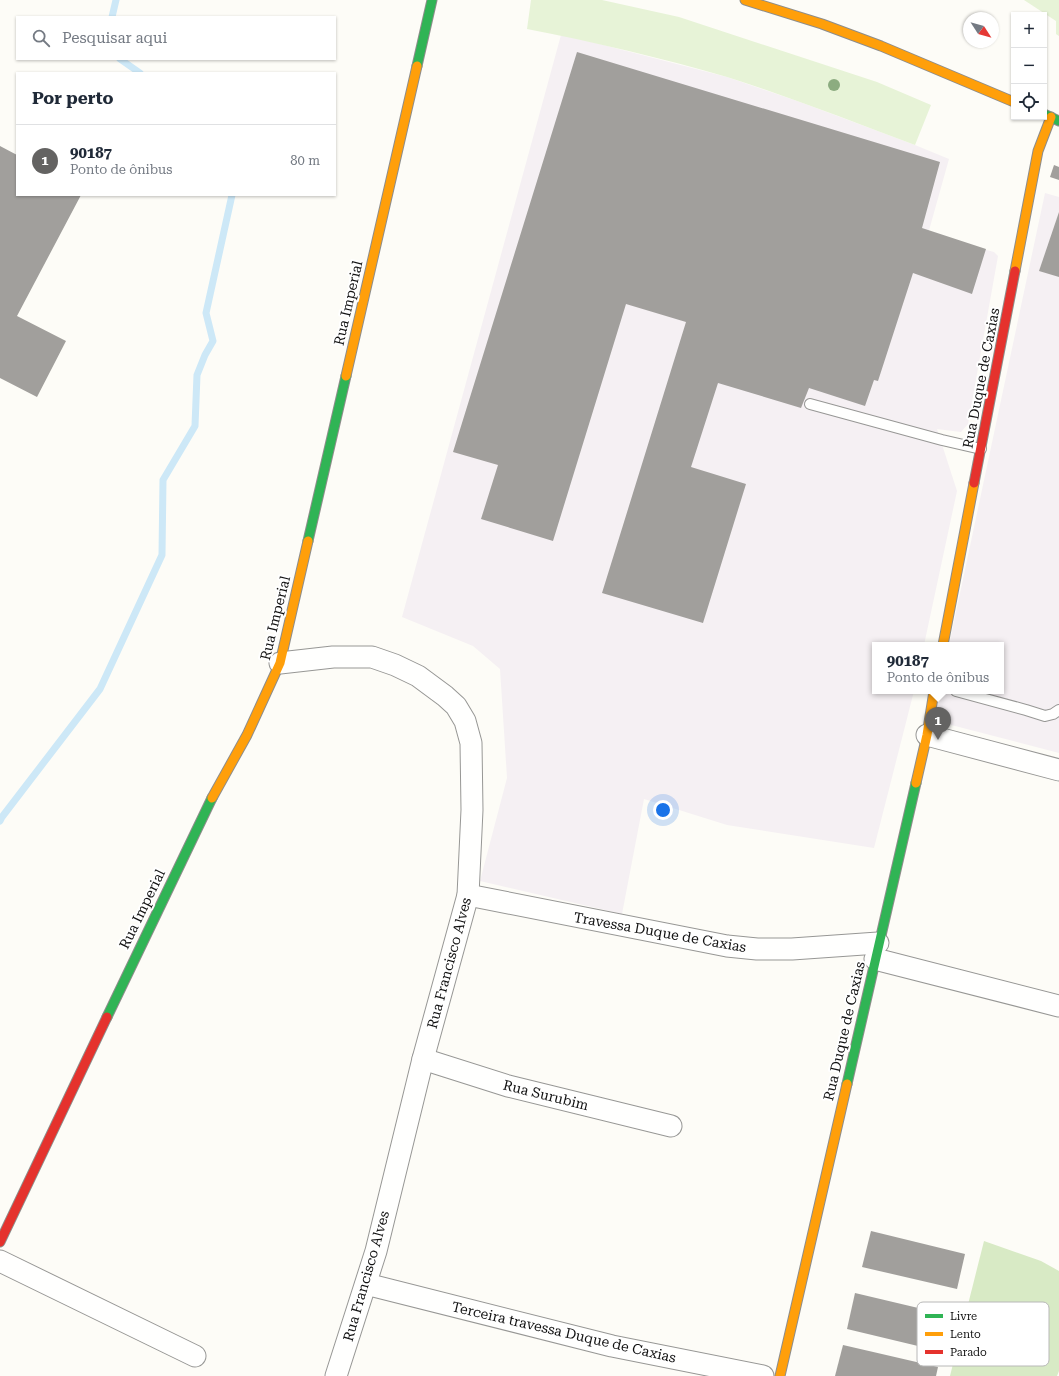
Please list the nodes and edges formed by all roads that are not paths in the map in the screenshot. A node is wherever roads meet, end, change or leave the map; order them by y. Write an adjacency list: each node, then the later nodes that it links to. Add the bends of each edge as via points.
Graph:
1 (432, 0): 8 (street, Rua Imperial)
2 (746, 0): 3 (street, via 881,46)
3 (1011, 101)
4 (1051, 117): 6 (street, Rua Duque de Caxias, via 1038,151)
5 (810, 404): 6 (lane)
6 (981, 449): 7 (street, Rua Duque de Caxias)
7 (944, 642)
8 (280, 663): 14 (street, Rua Francisco Alves, via 333,657 372,657 418,676 456,706 465,721 471,743 472,810); 19 (street, Rua Imperial, via 248,735 208,806 165,894)
9 (934, 694): 12 (street, Rua Duque de Caxias)
10 (967, 694): 11 (lane, via 1045,716)
11 (1059, 710)
12 (927, 735): 13 (street); 15 (street, Rua Duque de Caxias)
13 (1059, 770)
14 (468, 895): 15 (street, Travessa Duque de Caxias, via 727,946 757,950); 17 (street, Rua Francisco Alves)
15 (877, 951): 16 (street, Travessa Duque de Caxias); 25 (street, Rua Duque de Caxias)
16 (1059, 1006)
17 (423, 1059): 18 (street, Rua Surubim, via 508,1086); 21 (street, Rua Francisco Alves)
18 (671, 1126)
19 (0, 1242)
20 (0, 1261): 22 (street)
21 (366, 1284): 23 (street, Rua Francisco Alves); 24 (street, Terceira travessa Duque de Caxias, via 612,1346)
22 (194, 1356)
23 (336, 1376)
24 (763, 1376)
25 (780, 1376)

